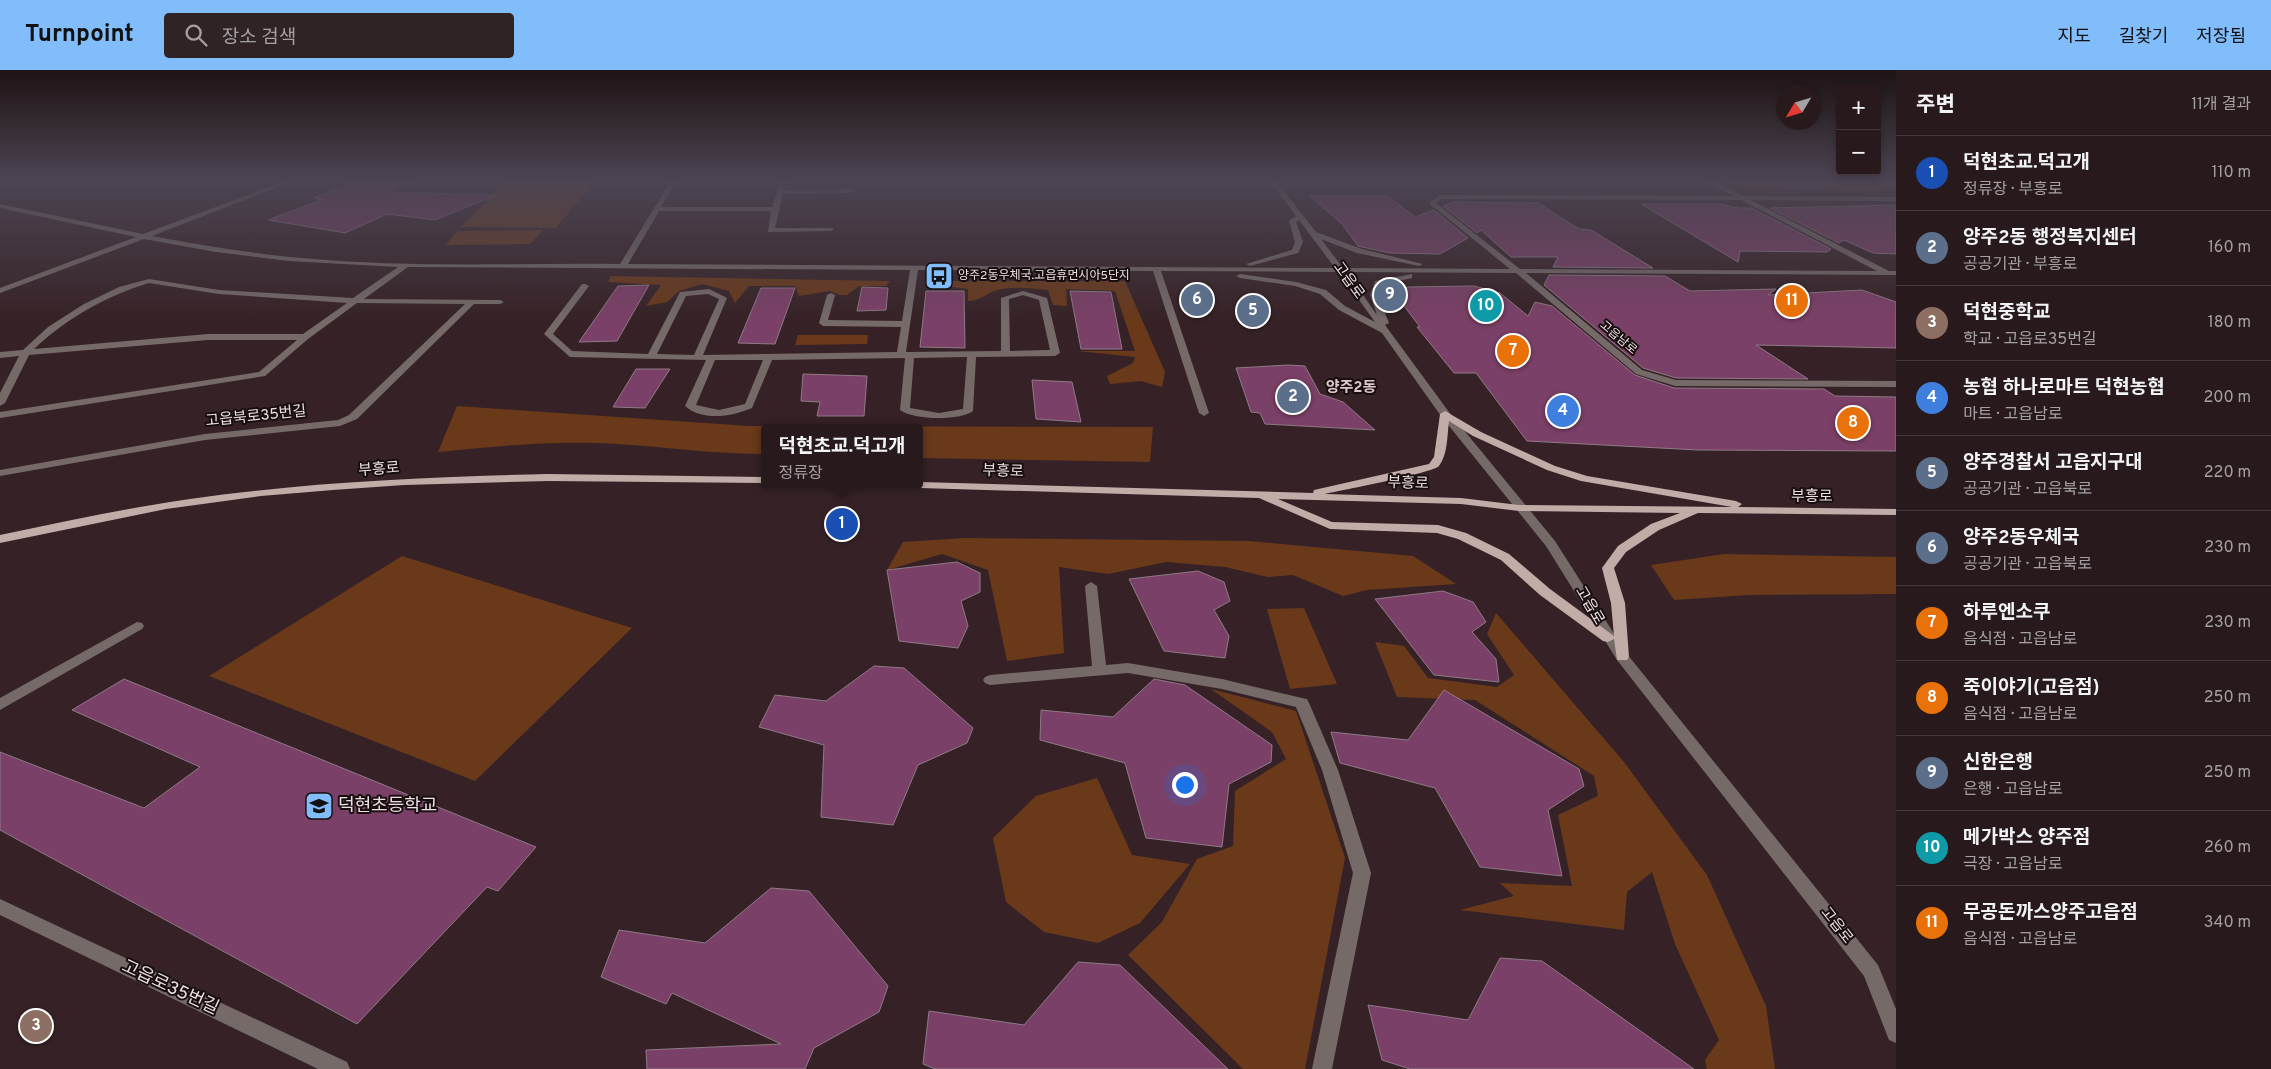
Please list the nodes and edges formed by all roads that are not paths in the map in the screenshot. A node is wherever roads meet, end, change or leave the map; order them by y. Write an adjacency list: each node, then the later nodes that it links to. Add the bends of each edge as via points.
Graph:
1 (106, 229): 11 (street)
2 (160, 229): 11 (street)
3 (645, 229): 13 (street)
4 (771, 229): 5 (street)
5 (832, 229)
6 (1295, 229): 17 (street, via 1299,242 1295,251)
7 (1310, 229): 10 (street, 고읍로)
8 (1464, 229): 20 (street, 고읍남로)
9 (1800, 229): 21 (street)
10 (1314, 234): 18 (street, 고읍로); 19 (street, via 1367,253)
11 (140, 236): 12 (street, via 290,260); 23 (street)
12 (406, 265): 13 (street); 25 (street)
13 (623, 266): 14 (street)
14 (914, 268): 15 (street); 28 (street)
15 (1156, 269): 16 (street); 43 (street)
16 (1183, 269): 17 (street); 29 (street, via 1305,286 1323,292 1342,308)
17 (1224, 269): 18 (street)
18 (1341, 270): 19 (street); 29 (street, 고읍로)
19 (1451, 270): 20 (street); 31 (street, via 1396,277 1378,283 1374,295)
20 (1518, 271): 21 (street); 41 (street, 고읍남로, via 1639,372 1675,383)
21 (1893, 274)
22 (585, 286): 38 (street, via 548,334 570,354)
23 (2, 288)
24 (831, 295): 28 (street, via 823,323)
25 (355, 301): 26 (street); 30 (street); 32 (street, via 219,292 149,281 87,306 51,329)
26 (471, 302): 27 (street); 46 (street, 고읍북로35번길, via 353,417 340,423 205,437)
27 (500, 302)
28 (905, 324): 36 (street)
29 (1385, 331): 31 (street, 고읍로)
30 (305, 337): 32 (street, via 208,337); 45 (street, via 262,374)
31 (1392, 342): 44 (street, 고읍로)
32 (26, 352): 35 (street); 42 (street)
33 (1006, 353): 33 (street, via 1055,353 1043,298 1023,293 1004,298); 34 (street)
34 (972, 354): 36 (street); 36 (street, via 968,411 939,416 905,410)
35 (0, 355)
36 (905, 355): 37 (street)
37 (769, 356): 40 (street); 40 (street, via 748,406 730,414 708,413 690,406)
38 (651, 357): 39 (street); 39 (street, via 683,294 708,291 723,298)
39 (698, 357): 40 (street)
40 (712, 357)
41 (1896, 384)
42 (0, 403)
43 (1204, 413)
44 (1445, 414): 50 (main road, via 1439,457 1433,466); 51 (street, 고읍로); 53 (main road, via 1477,434 1551,468 1585,479)
45 (0, 415)
46 (0, 473)
47 (761, 480): 55 (main road, 부흥로, via 531,478 394,483 262,493 188,502)
48 (923, 484): 49 (main road, 부흥로)
49 (1257, 494): 50 (main road, 부흥로); 58 (main road, via 1330,525 1438,529 1462,536 1505,557 1545,592)
50 (1303, 496): 51 (main road, 부흥로, via 1461,501)
51 (1520, 508): 52 (main road, 부흥로); 58 (street, 고읍로, via 1551,544)
52 (1699, 510): 53 (main road, 부흥로); 59 (main road, via 1655,527 1622,549 1608,568 1618,603)
53 (1785, 512): 54 (main road, 부흥로)
54 (1896, 512)
55 (0, 539)
56 (1091, 586): 60 (street)
57 (137, 626): 62 (street)
58 (1608, 638): 59 (street, 고읍로)
59 (1622, 657): 64 (street, 고읍로, via 1871,971)
60 (1099, 670): 61 (street); 66 (street, via 1128,668 1222,684 1302,703 1330,770 1362,873)
61 (990, 680)
62 (1, 703)
63 (0, 907): 65 (street, 고읍로35번길)
64 (1896, 1033)
65 (340, 1069)
66 (1322, 1069)

